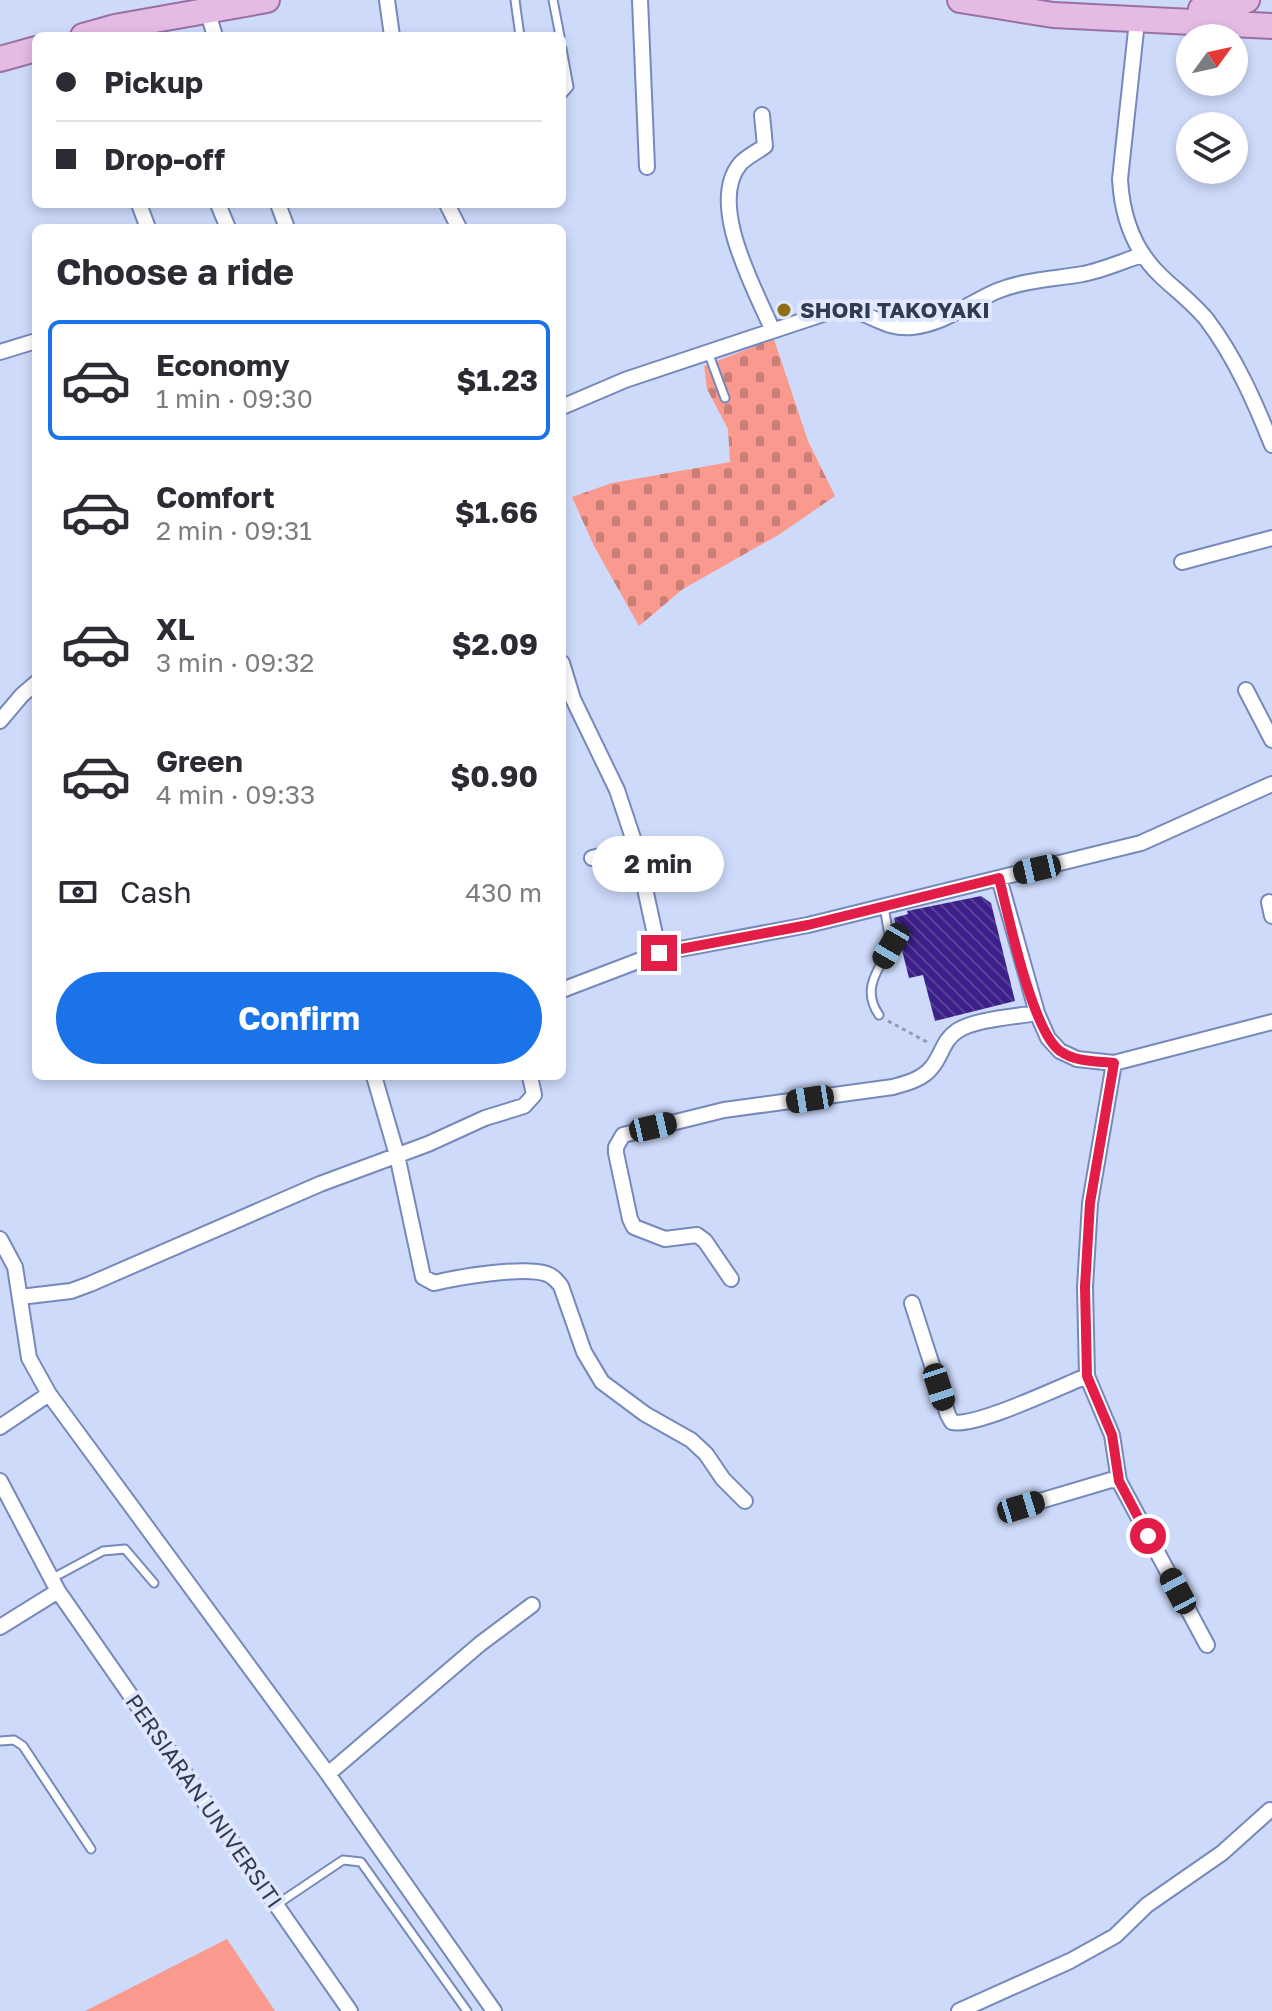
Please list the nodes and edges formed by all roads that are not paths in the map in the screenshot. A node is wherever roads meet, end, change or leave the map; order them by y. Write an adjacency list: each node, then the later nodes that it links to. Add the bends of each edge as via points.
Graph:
1 (267, 0): 9 (main road)
2 (387, 0): 16 (street)
3 (515, 0): 17 (lane)
4 (553, 0): 18 (lane)
5 (640, 0): 24 (street)
6 (960, 0): 10 (main road)
7 (1247, 0): 10 (main road, via 1214,10 1027,3)
8 (1255, 0): 11 (main road)
9 (205, 5): 14 (main road); 15 (street)
10 (999, 7): 12 (main road)
11 (1272, 10)
12 (1137, 21): 13 (main road); 25 (street, via 1120,179 1121,203)
13 (1272, 26)
14 (97, 32)
15 (214, 32)
16 (391, 32)
17 (519, 32)
18 (559, 32)
19 (32, 50): 20 (main road)
20 (0, 59)
21 (566, 71): 22 (lane)
22 (566, 90)
23 (762, 115): 26 (street, via 765,146 740,164 729,184 729,214)
24 (647, 167)
25 (1142, 255): 26 (street, via 1087,273 998,291 935,322 912,327 893,327 848,309); 32 (street, via 1223,343)
26 (772, 329): 29 (street)
27 (32, 342): 28 (street)
28 (1, 350)
29 (708, 352): 30 (lane); 31 (street)
30 (725, 398)
31 (566, 405)
32 (1272, 445)
33 (1272, 538): 34 (street)
34 (1182, 562)
35 (566, 676): 41 (street, via 617,790)
36 (32, 686): 38 (street)
37 (1246, 690): 39 (street)
38 (0, 721)
39 (1272, 740)
40 (1272, 784): 43 (street, via 1141,843)
41 (636, 847): 42 (street); 45 (street)
42 (592, 858)
43 (999, 878): 44 (street); 47 (street)
44 (883, 905): 45 (street); 48 (lane, via 891,946 871,980 870,993)
45 (659, 953): 46 (street)
46 (566, 988)
47 (1037, 1013): 50 (street, via 1060,1051 1077,1059); 55 (street, via 970,1025 951,1036 928,1072 893,1087 724,1110 619,1140 616,1153 634,1227 665,1239 697,1235)
48 (879, 1015)
49 (1272, 1022): 50 (street)
50 (1114, 1063): 58 (street, via 1090,1203)
51 (375, 1080): 53 (street)
52 (531, 1080): 53 (street, via 534,1095 524,1106)
53 (397, 1155): 56 (street, via 90,1284); 63 (street, via 423,1277 434,1283 531,1271 555,1279 602,1382 691,1440)
54 (0, 1239): 56 (street, via 15,1267)
55 (731, 1279)
56 (20, 1297): 59 (street, via 29,1358)
57 (912, 1303): 58 (street, via 952,1422 991,1415)
58 (1087, 1376): 62 (street, via 1112,1435)
59 (49, 1394): 60 (street); 71 (street)
60 (0, 1427)
61 (0, 1481): 66 (street, PERSIARAN UNIVERSITI)
62 (1119, 1481): 64 (street); 69 (street)
63 (745, 1501)
64 (1013, 1509)
65 (154, 1583): 66 (lane, via 125,1549 103,1551)
66 (55, 1585): 68 (street); 74 (street, PERSIARAN UNIVERSITI)
67 (532, 1605): 71 (street)
68 (0, 1627)
69 (1207, 1645)
70 (0, 1741): 73 (lane, via 23,1746)
71 (328, 1774): 77 (street)
72 (1270, 1810): 78 (street, via 1115,1936)
73 (91, 1849)
74 (276, 1905): 75 (street, PERSIARAN UNIVERSITI); 76 (lane, via 343,1860 361,1862)
75 (350, 2011)
76 (467, 2011)
77 (494, 2011)
78 (959, 2011)

